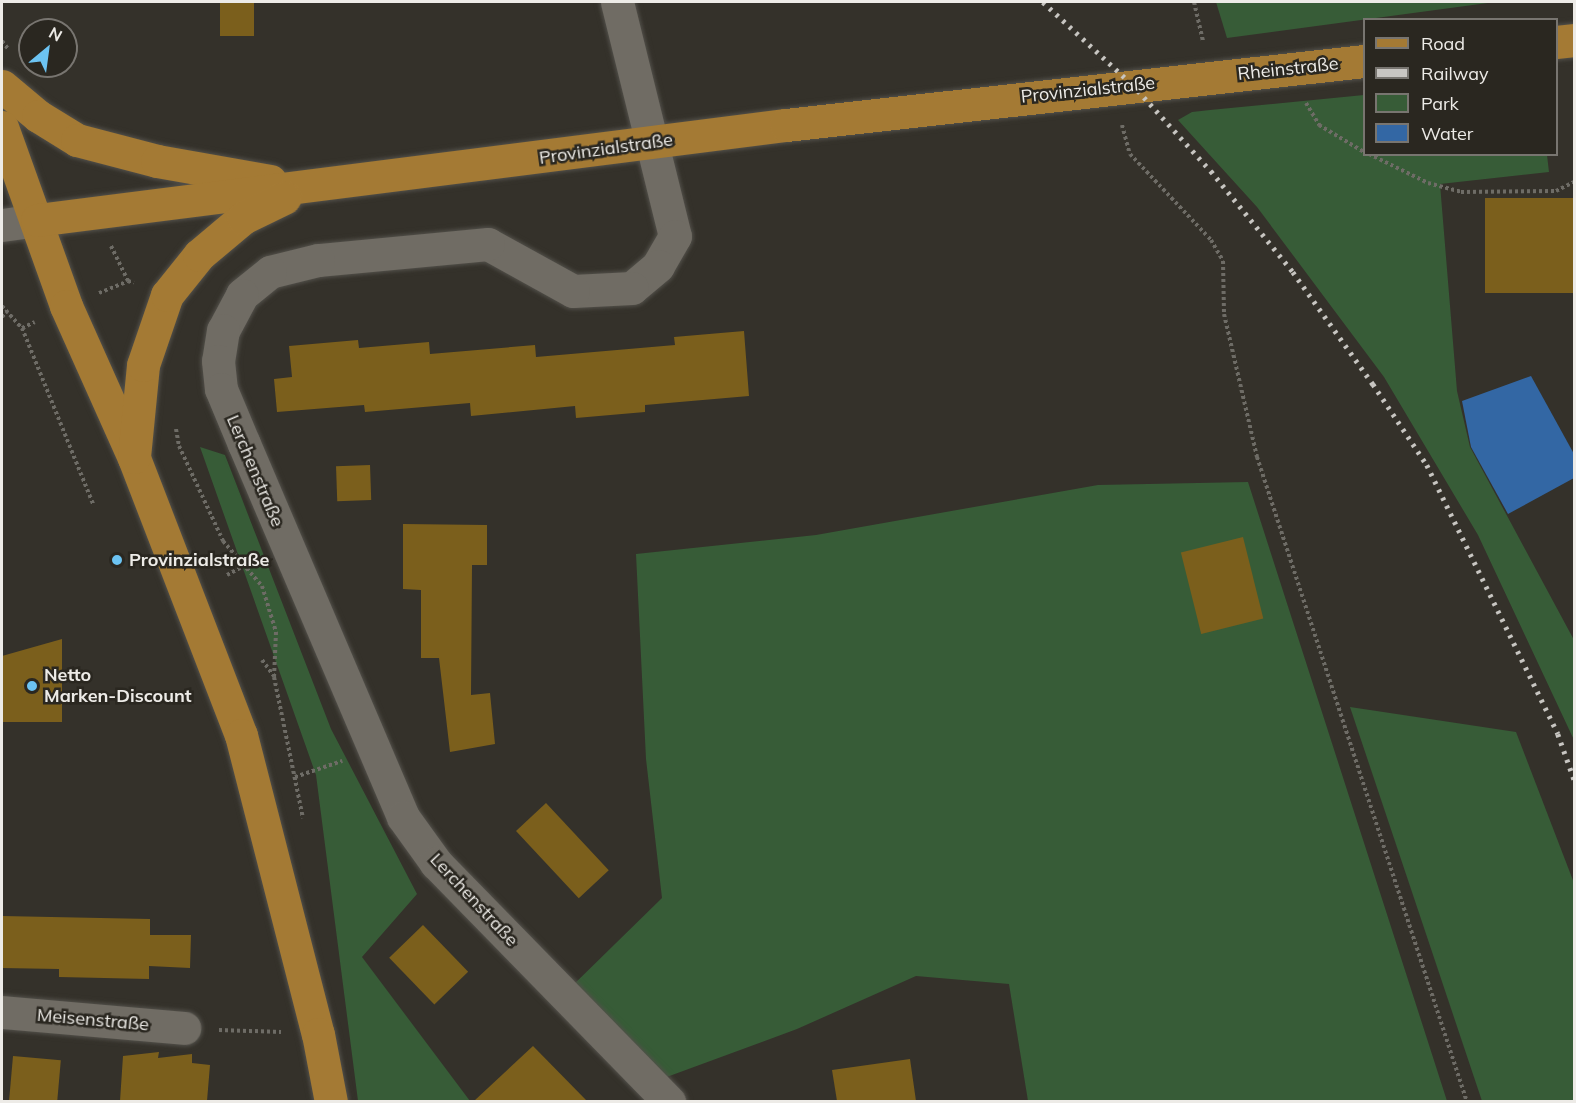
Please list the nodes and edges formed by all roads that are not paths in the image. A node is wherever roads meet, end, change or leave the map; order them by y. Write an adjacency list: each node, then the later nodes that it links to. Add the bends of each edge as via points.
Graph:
1 (617, 2): 8 (street, Lerchenstraße)
2 (1575, 40): 3 (main road)
3 (1558, 42)
4 (1363, 61): 5 (main road, Rheinstraße)
5 (1211, 77): 8 (main road, Provinzialstraße)
6 (2, 86): 9 (main road, via 38,117 77,140 157,161)
7 (2, 127): 10 (main road)
8 (655, 141): 9 (main road, Provinzialstraße); 16 (street, Lerchenstraße, via 675,236 658,266 632,288 573,291 488,244 318,260 270,272 242,295 224,330 218,360 221,389 403,817 436,863)
9 (307, 187): 10 (main road, Provinzialstraße); 12 (main road, via 243,218 199,255 167,295 143,365)
10 (37, 220): 11 (street, Provinzialstraße); 12 (main road, via 66,306)
11 (2, 225)
12 (134, 458): 15 (main road, via 241,735 318,1034)
13 (2, 1012): 14 (street, Meisenstraße)
14 (184, 1028)
15 (331, 1101)
16 (669, 1101)

